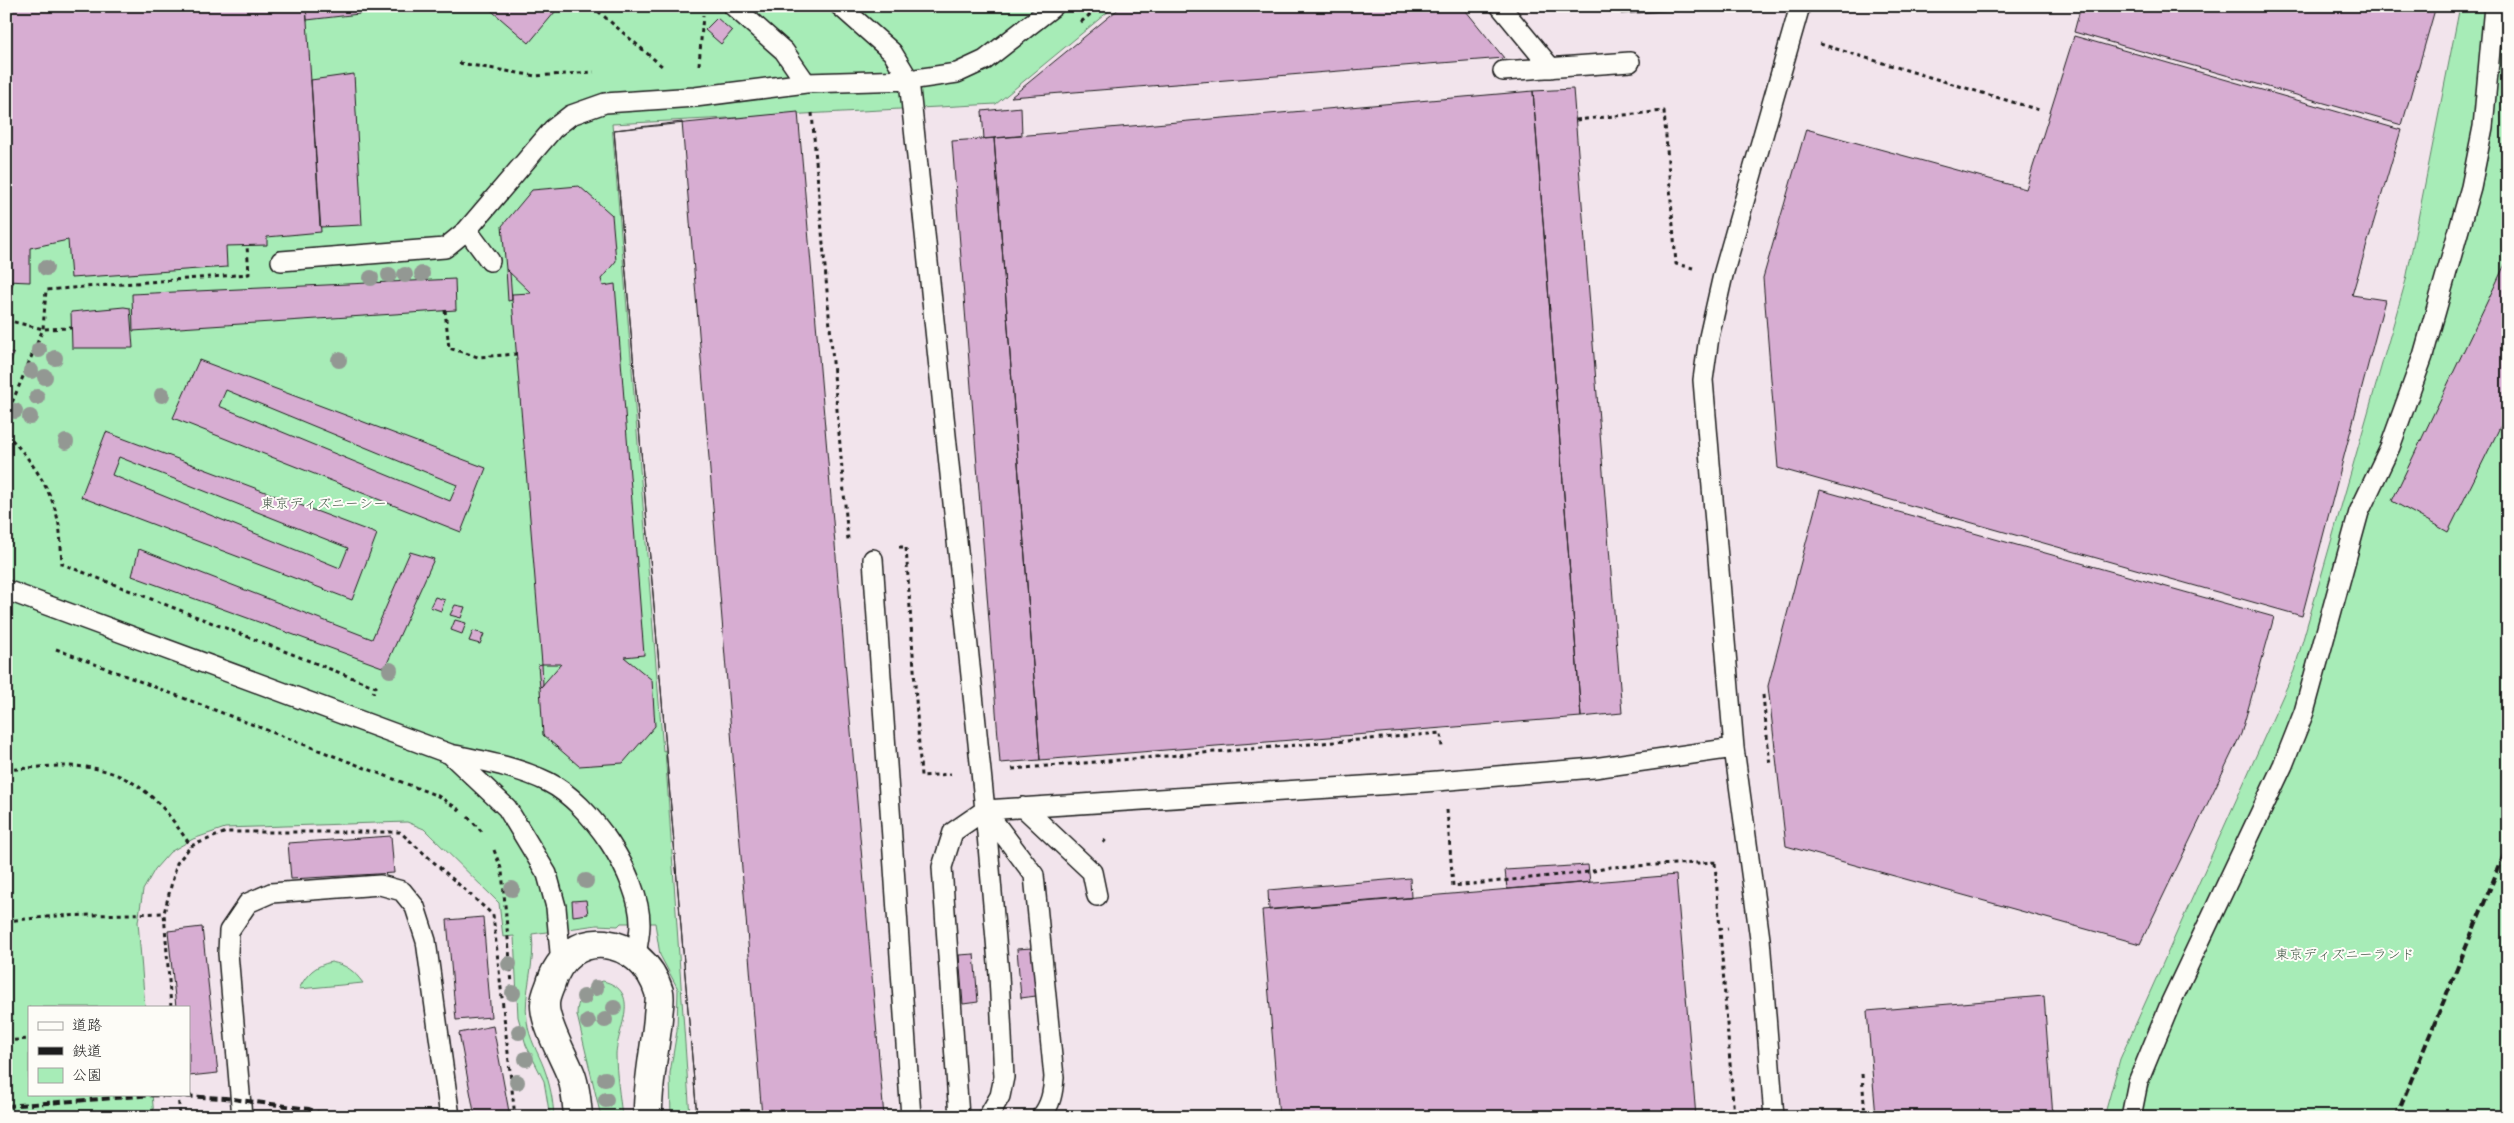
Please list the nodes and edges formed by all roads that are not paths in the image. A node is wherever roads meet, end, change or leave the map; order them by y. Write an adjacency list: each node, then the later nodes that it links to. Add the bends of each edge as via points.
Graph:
1 (733, 6): 11 (lane, via 784,51)
2 (840, 6): 10 (lane, via 892,52)
3 (1054, 6): 10 (lane, via 985,60 957,73)
4 (1500, 6): 8 (lane)
5 (1800, 6): 17 (lane, via 1723,275 1702,380)
6 (2498, 16): 33 (lane, via 2471,187 2423,356 2390,447 2359,512 2297,729 2171,1002 2138,1082)
7 (1630, 62): 8 (lane)
8 (1551, 68): 9 (lane)
9 (1503, 72)
10 (909, 80): 11 (lane); 20 (lane)
11 (806, 83): 12 (lane, via 696,96 605,102 571,114 553,129)
12 (467, 230): 13 (lane, via 445,248); 14 (lane)
13 (281, 261)
14 (490, 261)
15 (873, 560): 28 (lane)
16 (6, 590): 18 (lane)
17 (1734, 748): 19 (lane, via 1594,768); 32 (lane, via 1759,927)
18 (450, 754): 22 (lane, via 513,768 550,783 580,806 611,845 631,880 640,923); 23 (lane, via 507,808 547,874 556,907)
19 (1023, 807): 20 (lane); 21 (lane, via 1092,872)
20 (985, 810): 29 (lane, via 953,832 942,867); 30 (lane, via 1004,1077 1000,1096); 31 (lane, via 1034,875 1054,1077 1053,1094 1047,1111)
21 (1097, 896)
22 (636, 958): 23 (street, via 621,946 606,942 589,944 573,952); 27 (street, via 651,972 659,994)
23 (561, 964): 26 (street, via 552,979 545,1004 551,1028 572,1077)
24 (242, 1117): 25 (lane, via 228,953 229,931 248,903 271,893 380,885 402,891 415,907 426,941)
25 (450, 1117)
26 (578, 1117)
27 (648, 1117)
28 (911, 1117)
29 (959, 1117)
30 (988, 1117)
31 (1041, 1117)
32 (1774, 1117)
33 (2131, 1117)

